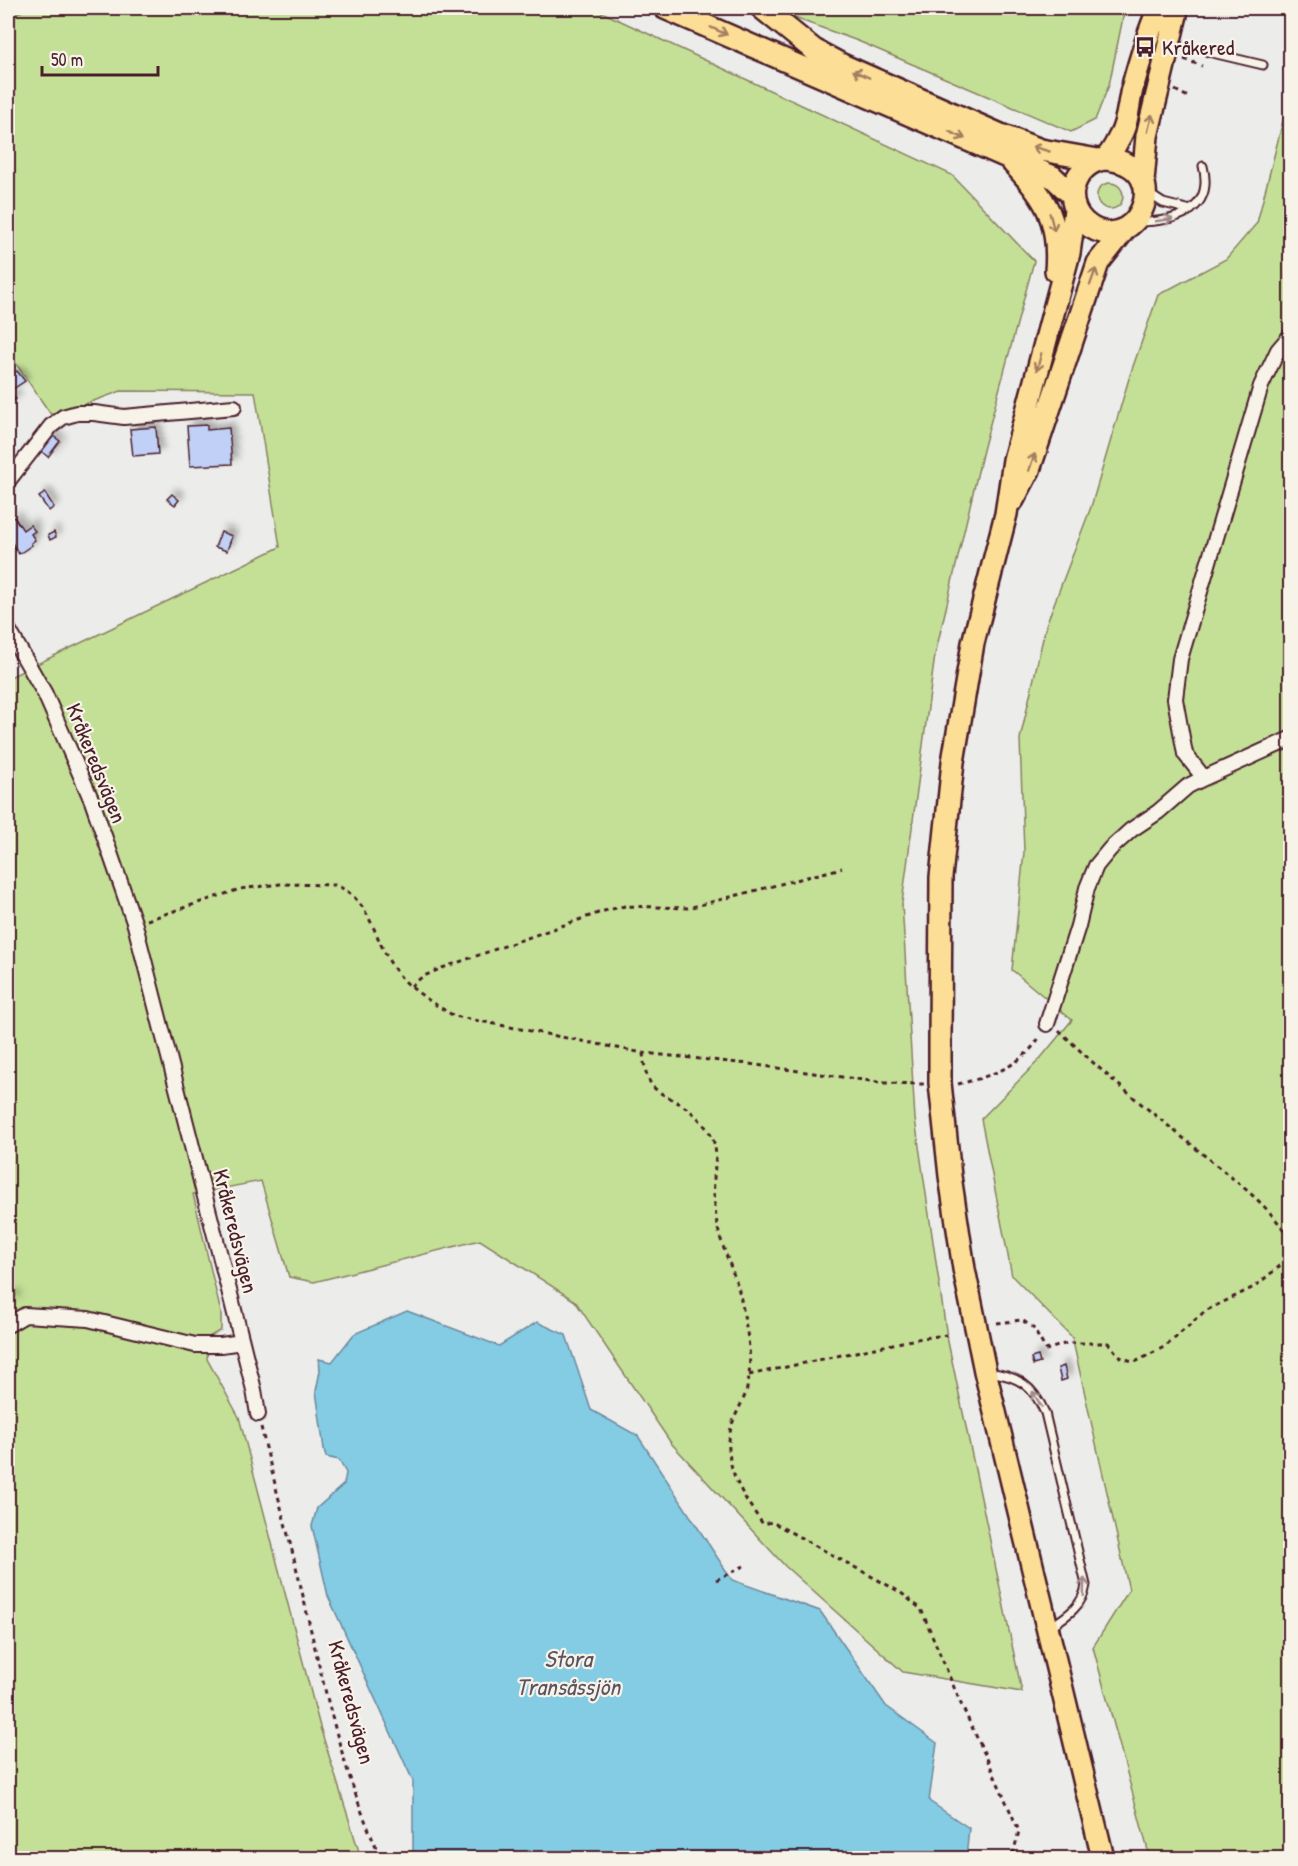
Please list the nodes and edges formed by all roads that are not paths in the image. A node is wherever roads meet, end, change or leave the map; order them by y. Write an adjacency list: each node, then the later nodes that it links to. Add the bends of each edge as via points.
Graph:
1 (665, 8): 7 (main road, one-way to 7)
2 (762, 8): 8 (main road, one-way to 2, via 1041,150 842,65 814,50)
3 (1159, 8): 8 (main road, via 1124,127)
4 (1176, 8): 10 (main road, one-way to 4, via 1147,135)
5 (1208, 52): 6 (lane)
6 (1263, 65)
7 (1007, 158): 11 (main road, via 1053,177); 14 (main road, one-way to 14, via 1036,189 1049,212 1056,238)
8 (1102, 160): 10 (main road, via 1128,164 1137,171); 11 (main road, via 1080,173 1074,183)
9 (1203, 166): 12 (lane, via 1206,189)
10 (1144, 187): 12 (lane, via 1163,203); 13 (main road, via 1145,203)
11 (1074, 202): 13 (main road, via 1082,220 1091,227 1113,232); 14 (main road, via 1069,253)
12 (1191, 210): 13 (lane, one-way to 12, via 1171,220)
13 (1130, 225): 18 (main road, one-way to 13, via 1029,470 1098,264)
14 (1054, 305): 18 (main road, one-way to 18, via 1014,460)
15 (1290, 336): 21 (street, via 1278,350 1261,386 1180,659 1175,699 1185,754)
16 (234, 406): 17 (street, via 124,417 86,413 63,417 51,426)
17 (8, 481)
18 (1006, 514): 25 (main road, via 973,643 953,762 941,877 940,1083 964,1269)
19 (8, 628): 24 (street, Kråkeredsvägen, via 45,694 92,801 135,925)
20 (1290, 739): 21 (street)
21 (1204, 778): 22 (street, via 1131,830 1096,866)
22 (1047, 1024)
23 (8, 1325): 24 (street, via 25,1315 88,1319 195,1345)
24 (242, 1342): 26 (street, Kråkeredsvägen)
25 (985, 1371): 27 (main road); 27 (lane, one-way to 25, via 1077,1607 1086,1585 1045,1413 1030,1388 1004,1374)
26 (258, 1414)
27 (1048, 1629): 28 (main road)
28 (1103, 1858)

